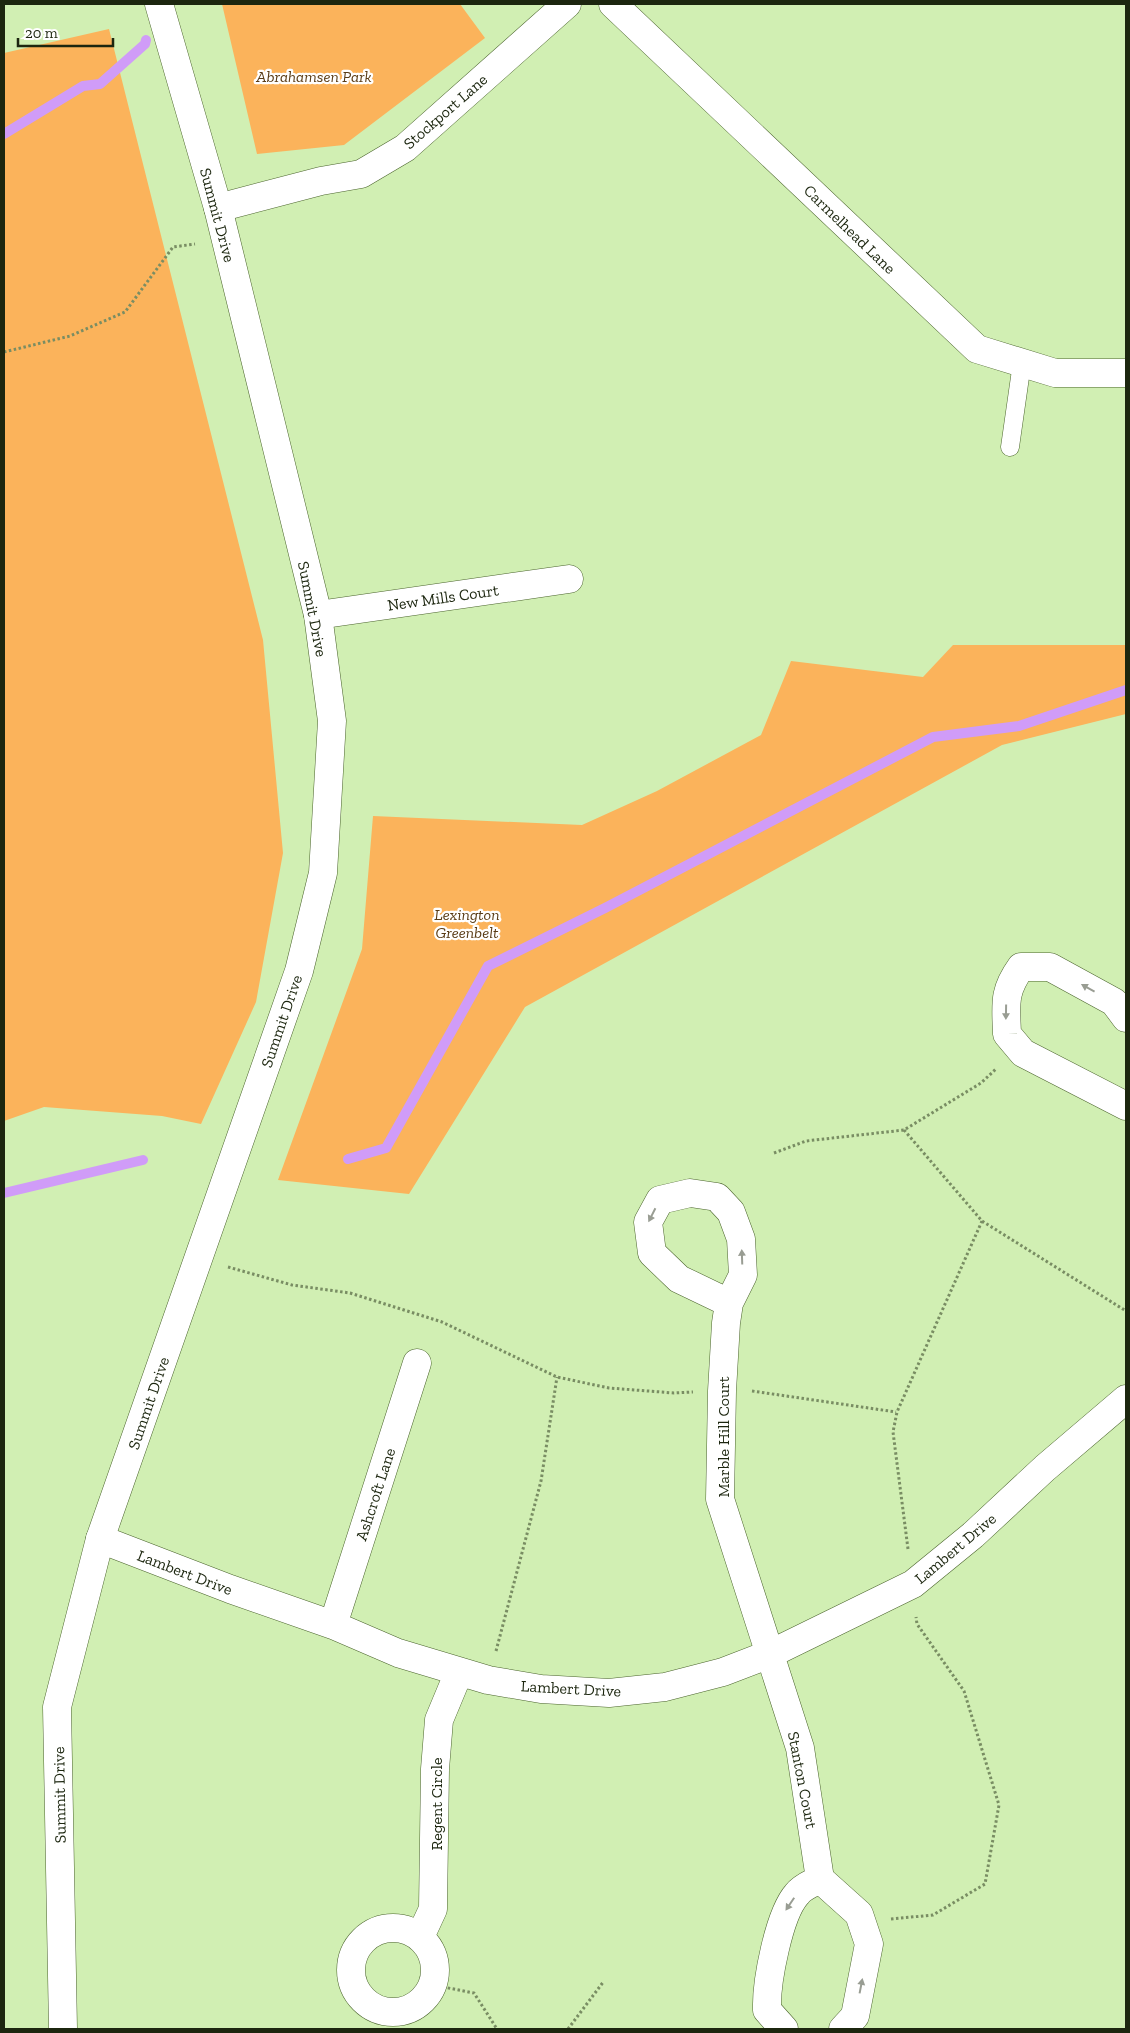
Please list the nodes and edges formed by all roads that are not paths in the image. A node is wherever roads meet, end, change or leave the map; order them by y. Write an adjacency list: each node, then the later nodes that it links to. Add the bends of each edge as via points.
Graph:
1 (159, 4): 4 (street, Summit Drive)
2 (566, 4): 4 (street, Stockport Lane, via 406,148 361,174)
3 (613, 4): 5 (street, Carmelhead Lane, via 977,350)
4 (218, 208): 9 (street, Summit Drive)
5 (1022, 363): 6 (street, Carmelhead Lane, via 1055,373); 7 (lane)
6 (1126, 373)
7 (1010, 447)
8 (569, 579): 9 (street, New Mills Court)
9 (318, 615): 15 (street, Summit Drive, via 332,721 323,873 299,971)
10 (1126, 1018): 11 (street, one-way to 11, via 1114,1002 1050,967 1022,967 1009,984 1006,1034 1020,1049)
11 (1126, 1106)
12 (729, 1303): 17 (street, Marble Hill Court, via 722,1391 720,1499)
13 (417, 1363): 16 (street, Ashcroft Lane)
14 (1126, 1399): 17 (street, Lambert Drive, via 913,1584)
15 (100, 1539): 16 (street, Lambert Drive); 21 (street, Summit Drive, via 57,1707)
16 (332, 1625): 18 (street, Lambert Drive, via 398,1654)
17 (770, 1654): 18 (street, Lambert Drive, via 723,1672 665,1687 609,1693 541,1689); 19 (street, Stanton Court, via 800,1748)
18 (459, 1672): 20 (street, Regent Circle, via 439,1720 433,1909)
19 (820, 1879): 22 (street, one-way to 22, via 798,1892 785,1912 766,1992 766,2010); 23 (street, one-way to 19, via 855,2016 869,1944 860,1914)
20 (420, 1936): 20 (street, via 429,1947 436,1972 426,1997 401,2011 387,2011 362,1999 354,1987 352,1959 367,1936 394,1927)
21 (63, 2029)
22 (784, 2029)
23 (843, 2029)

